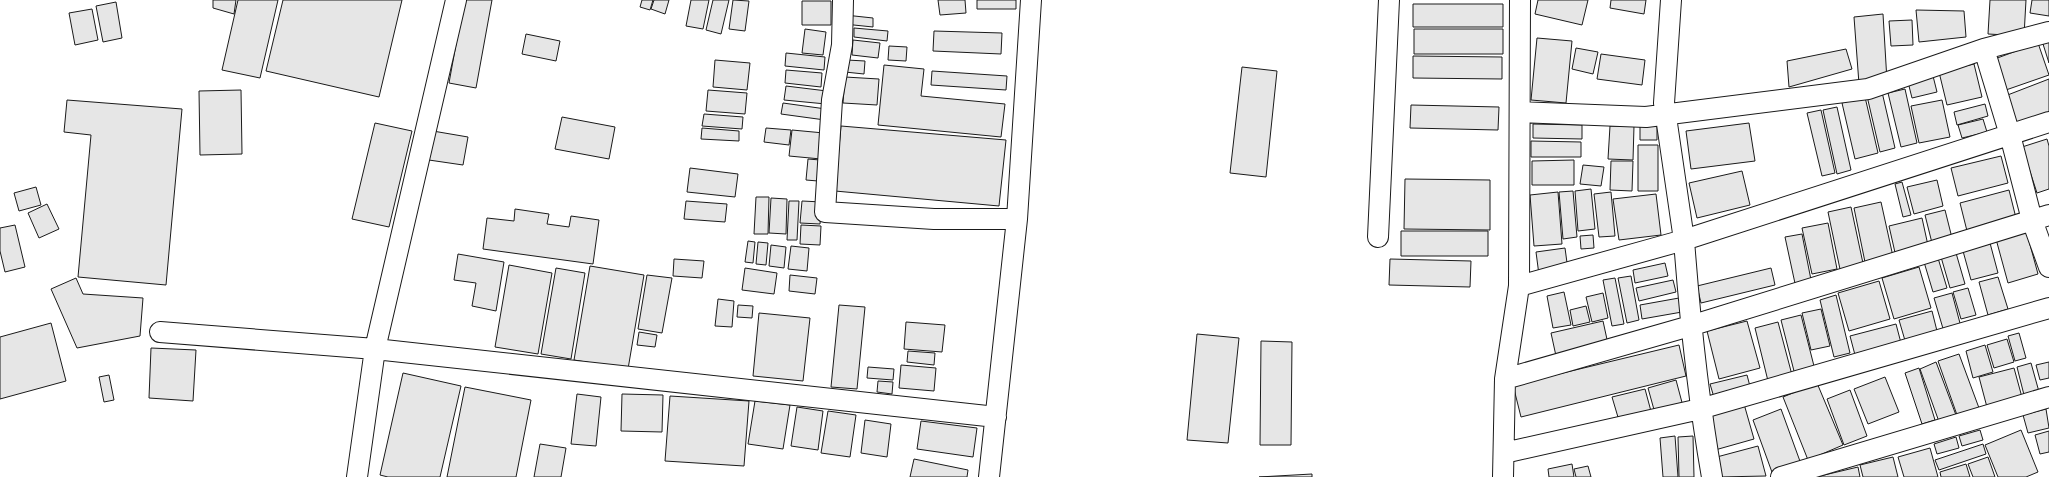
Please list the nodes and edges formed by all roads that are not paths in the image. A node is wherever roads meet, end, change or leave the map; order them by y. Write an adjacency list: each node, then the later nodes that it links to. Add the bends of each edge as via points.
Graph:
1 (456, 0): 22 (street)
2 (843, 0): 14 (street, via 842,45 832,100 826,212 934,219)
3 (1031, 0): 14 (street)
4 (1389, 0): 15 (street)
5 (1520, 0): 9 (street)
6 (1671, 0): 10 (street)
7 (2049, 32): 8 (street)
8 (1984, 49): 10 (street, via 1868,89); 12 (street)
9 (1520, 112): 10 (street, via 1646,117); 18 (street)
10 (1666, 113): 16 (street)
11 (2049, 122): 12 (street)
12 (2010, 135): 13 (street); 16 (street)
13 (2040, 217): 17 (street); 20 (street)
14 (1017, 219): 26 (street)
15 (1378, 237)
16 (1684, 240): 18 (street); 20 (street)
17 (2049, 267)
18 (1519, 286): 23 (street)
19 (2049, 308): 25 (street)
20 (1690, 326): 23 (street); 25 (street)
21 (160, 332): 22 (street)
22 (375, 349): 26 (street); 28 (street)
23 (1505, 378): 27 (street)
24 (2049, 397): 32 (street)
25 (1700, 409): 27 (street); 31 (street)
26 (996, 417): 29 (street)
27 (1504, 453): 30 (street)
28 (357, 477)
29 (989, 477)
30 (1503, 477)
31 (1712, 477)
32 (1781, 477)

